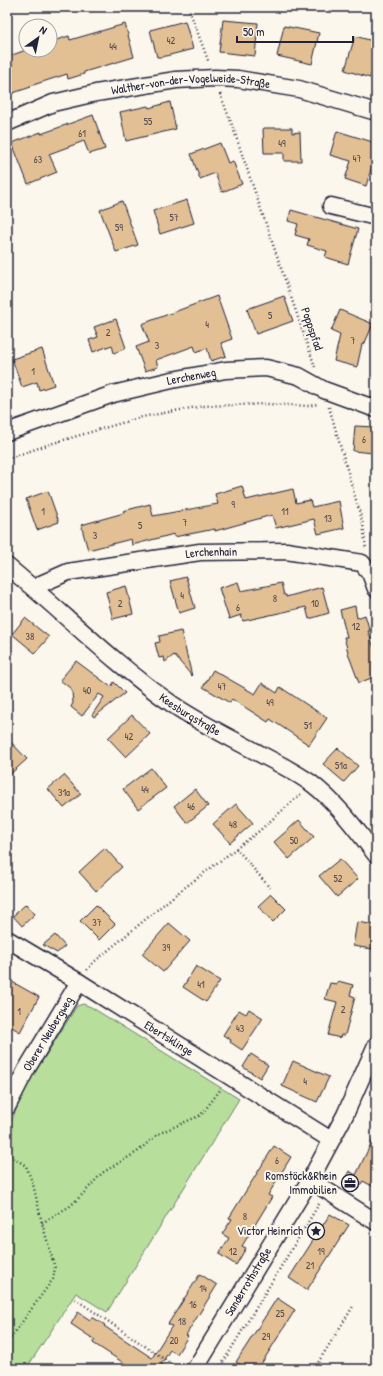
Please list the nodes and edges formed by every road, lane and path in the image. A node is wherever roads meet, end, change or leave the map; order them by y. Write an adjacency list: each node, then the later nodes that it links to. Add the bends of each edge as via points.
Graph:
1 (188, 7): 2 (path)
2 (215, 78): 4 (street, Walther-von-der-Vogelweide-Straße, via 238,79 298,89); 5 (street, Walther-von-der-Vogelweide-Straße, via 176,80 96,92 53,103)
3 (220, 95): 8 (path, Poppspfad)
4 (376, 112)
5 (7, 123)
6 (331, 206): 7 (street)
7 (376, 217)
8 (325, 396): 9 (street, Lerchenweg); 10 (street, Lerchenweg, via 299,376 266,368 226,370 113,394); 11 (path, via 310,406 202,406 142,417); 13 (path, Poppspfad, via 362,524)
9 (376, 409)
10 (7, 432)
11 (7, 459)
12 (7, 566): 15 (street, Keesburgstraße)
13 (370, 572): 14 (street); 15 (street, Lerchenhain, via 362,563 286,551 200,552 68,572 43,583)
14 (376, 589)
15 (36, 590): 16 (street, Keesburgstraße, via 171,703 199,722)
16 (311, 784): 17 (path, via 298,798); 18 (street, Keesburgstraße, via 334,804)
17 (236, 848): 19 (path); 21 (path, via 94,962)
18 (376, 854)
19 (270, 888)
20 (7, 938): 21 (street, Ebertsklinge)
21 (79, 982): 23 (street, Ebertsklinge); 24 (street, Oberer Neubergweg, via 26,1070)
22 (376, 1045): 25 (street, Sanderrothstraße)
23 (230, 1077): 25 (street, Ebertsklinge); 30 (path, via 201,1116 158,1134 137,1152 102,1173 70,1206)
24 (7, 1107)
25 (331, 1140): 27 (street, Sanderrothstraße)
26 (7, 1153): 30 (path, via 26,1166)
27 (310, 1180): 28 (street); 35 (street, Sanderrothstraße)
28 (327, 1191): 29 (street); 36 (path)
29 (376, 1222)
30 (42, 1223): 33 (path, via 55,1268 53,1279)
31 (75, 1299): 34 (path)
32 (354, 1305): 37 (path)
33 (7, 1343)
34 (179, 1369)
35 (195, 1369)
36 (219, 1369)
37 (314, 1369)

